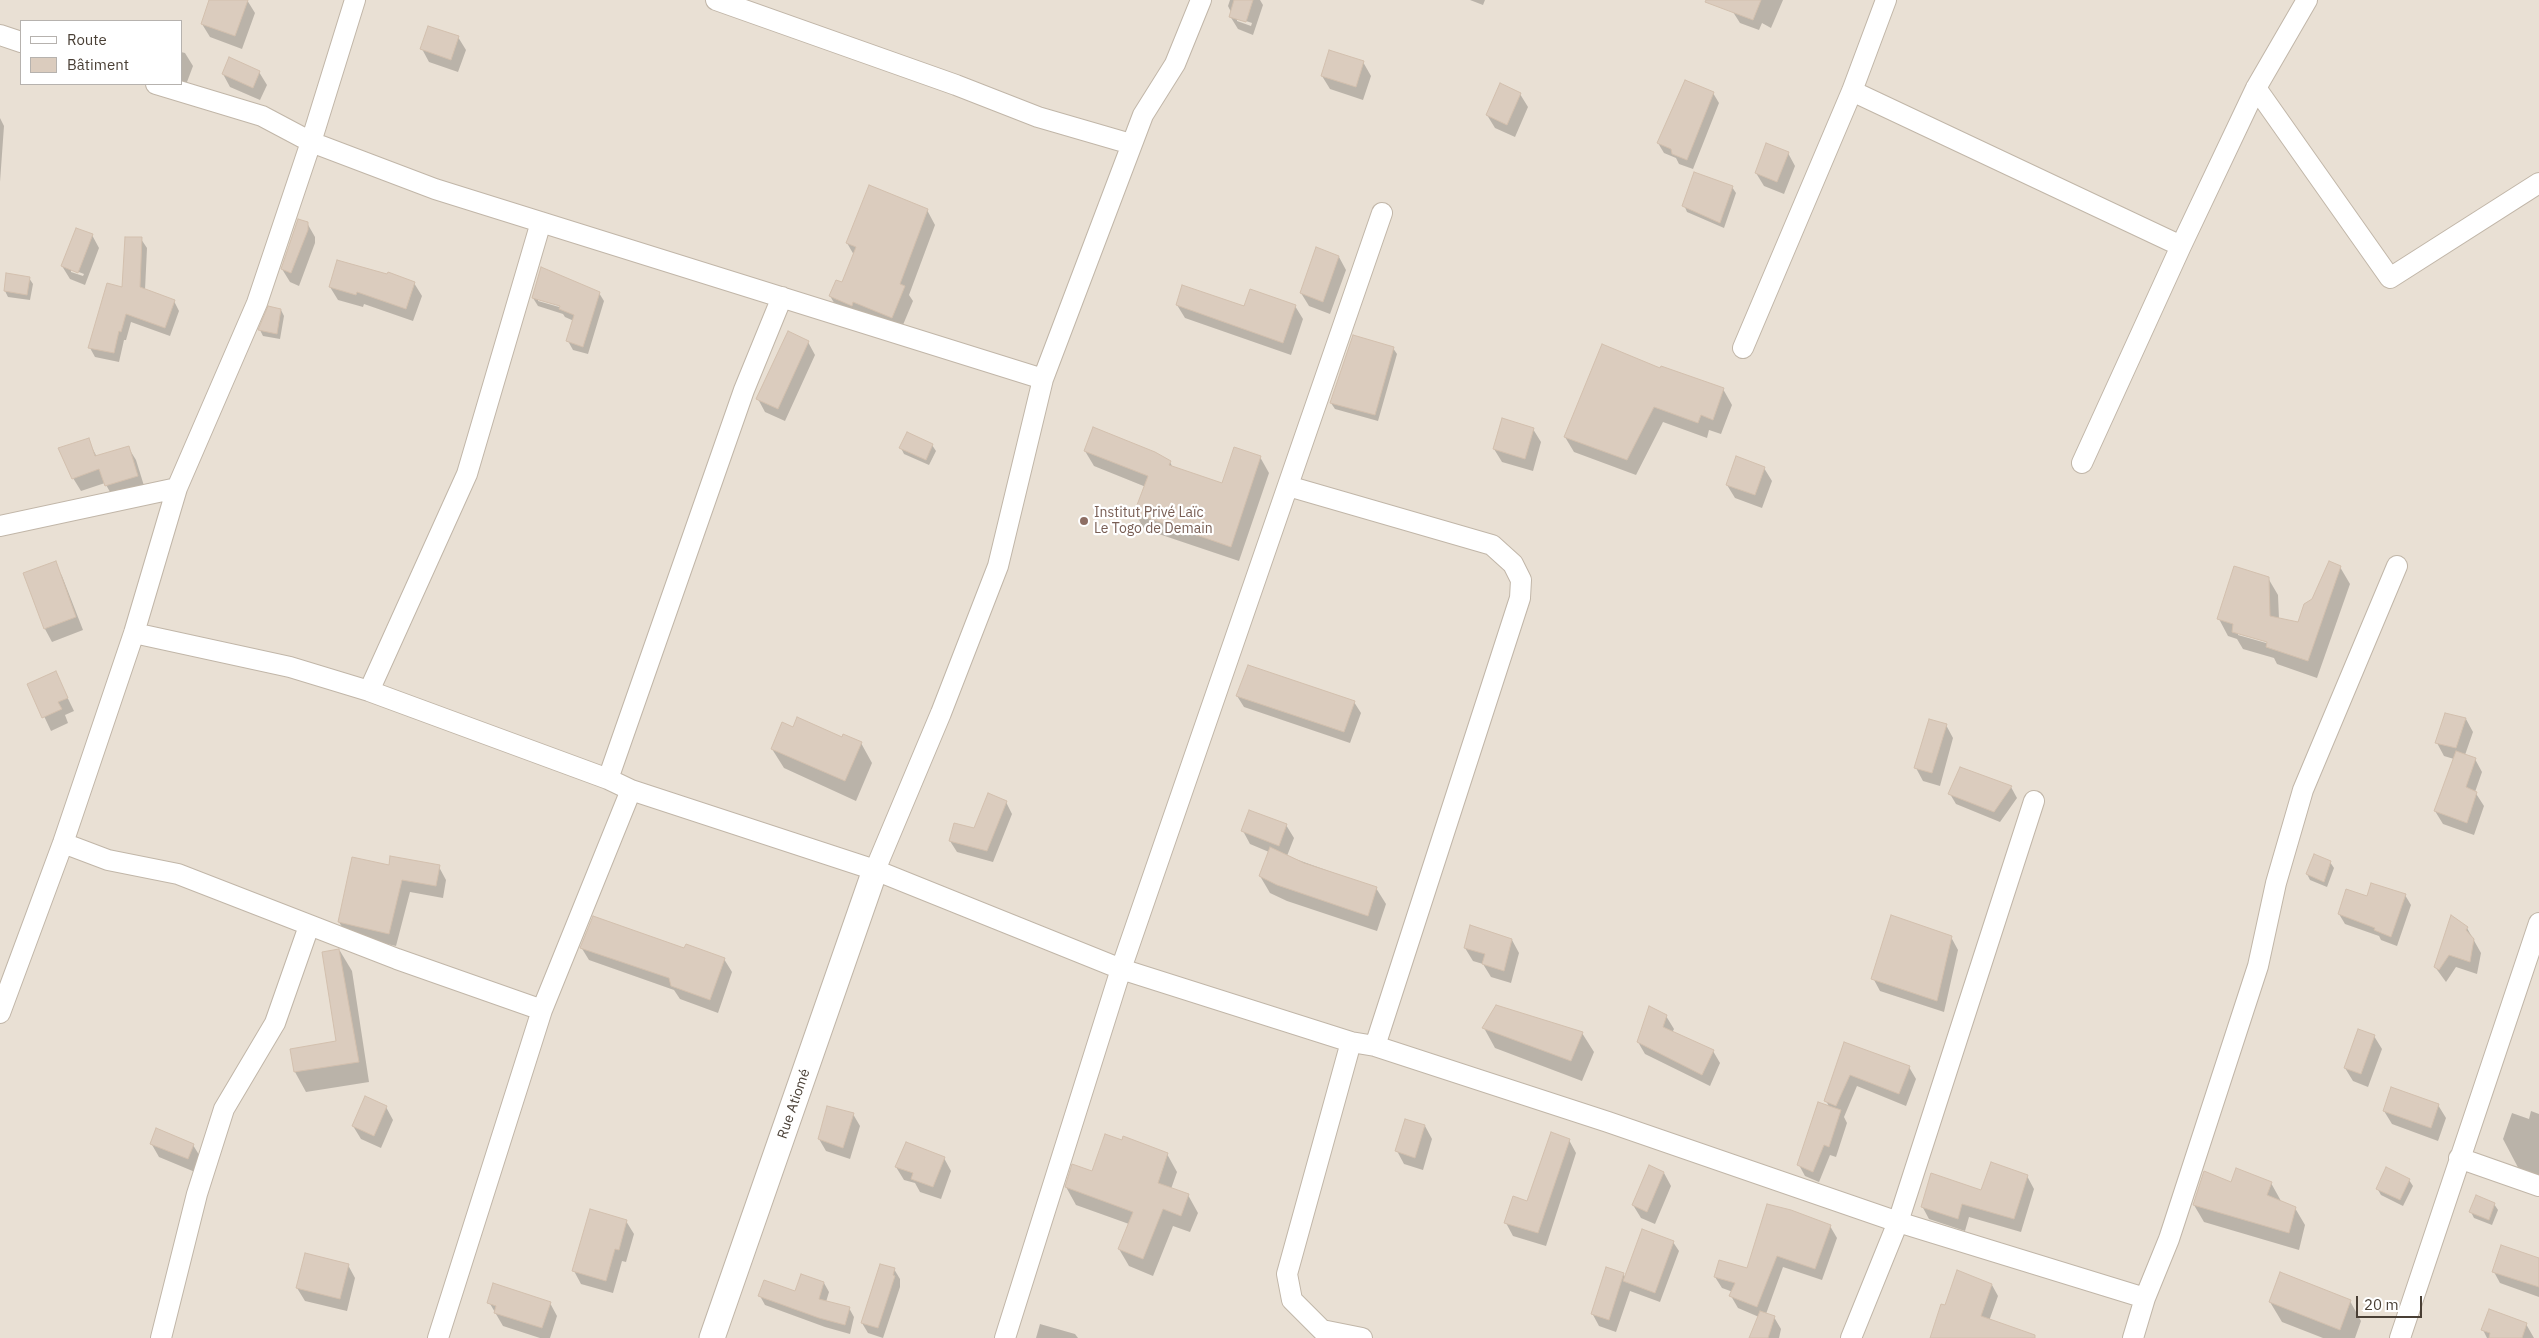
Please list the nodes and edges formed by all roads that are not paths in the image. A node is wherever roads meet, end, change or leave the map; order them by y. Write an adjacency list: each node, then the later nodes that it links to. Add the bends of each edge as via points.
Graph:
1 (356, 0): 11 (street)
2 (716, 0): 12 (street, via 956,84 1038,117)
3 (1201, 0): 12 (street, via 1176,64 1143,115)
4 (1886, 0): 10 (street)
5 (2307, 0): 9 (street)
6 (0, 35): 7 (street)
7 (20, 42)
8 (159, 85): 11 (street, via 262,116)
9 (2256, 88): 13 (street, via 2390,278); 16 (street)
10 (1852, 91): 16 (street); 18 (street)
11 (311, 142): 15 (street, via 435,189); 22 (street, via 257,303)
12 (1131, 144): 19 (street)
13 (2539, 184)
14 (1382, 213): 21 (street)
15 (541, 222): 17 (street); 26 (street, via 468,474)
16 (2181, 246): 20 (street)
17 (782, 297): 19 (street); 27 (street, via 744,390)
18 (1743, 348)
19 (1043, 379): 31 (street, via 998,566)
20 (2082, 463)
21 (1288, 486): 34 (street); 38 (street, via 1492,545 1513,564 1521,580 1520,598)
22 (177, 488): 23 (street); 25 (street)
23 (0, 526)
24 (2396, 566): 42 (street, via 2303,790 2276,883 2258,966 2169,1239)
25 (134, 633): 26 (street, via 290,668); 30 (street)
26 (369, 692): 27 (street)
27 (608, 779): 28 (street)
28 (631, 790): 31 (street); 36 (street)
29 (2034, 801): 41 (street)
30 (63, 843): 33 (street, via 108,860 178,874); 35 (street)
31 (875, 870): 34 (street); 46 (street, Rue Atiomé)
32 (2539, 923): 39 (street)
33 (309, 926): 36 (street); 44 (street, via 274,1023 224,1109 197,1194)
34 (1120, 969): 37 (street); 47 (street)
35 (0, 1010)
36 (542, 1010): 45 (street)
37 (1351, 1042): 38 (street); 43 (street, via 1287,1274 1292,1300)
38 (1375, 1046): 41 (street)
39 (2459, 1158): 40 (street); 51 (street)
40 (2539, 1186)
41 (1898, 1222): 42 (street); 49 (street)
42 (2145, 1298): 50 (street)
43 (1319, 1334): 48 (street)
44 (160, 1338)
45 (438, 1338)
46 (712, 1338)
47 (1005, 1338)
48 (1362, 1338)
49 (1851, 1338)
50 (2133, 1338)
51 (2400, 1338)

